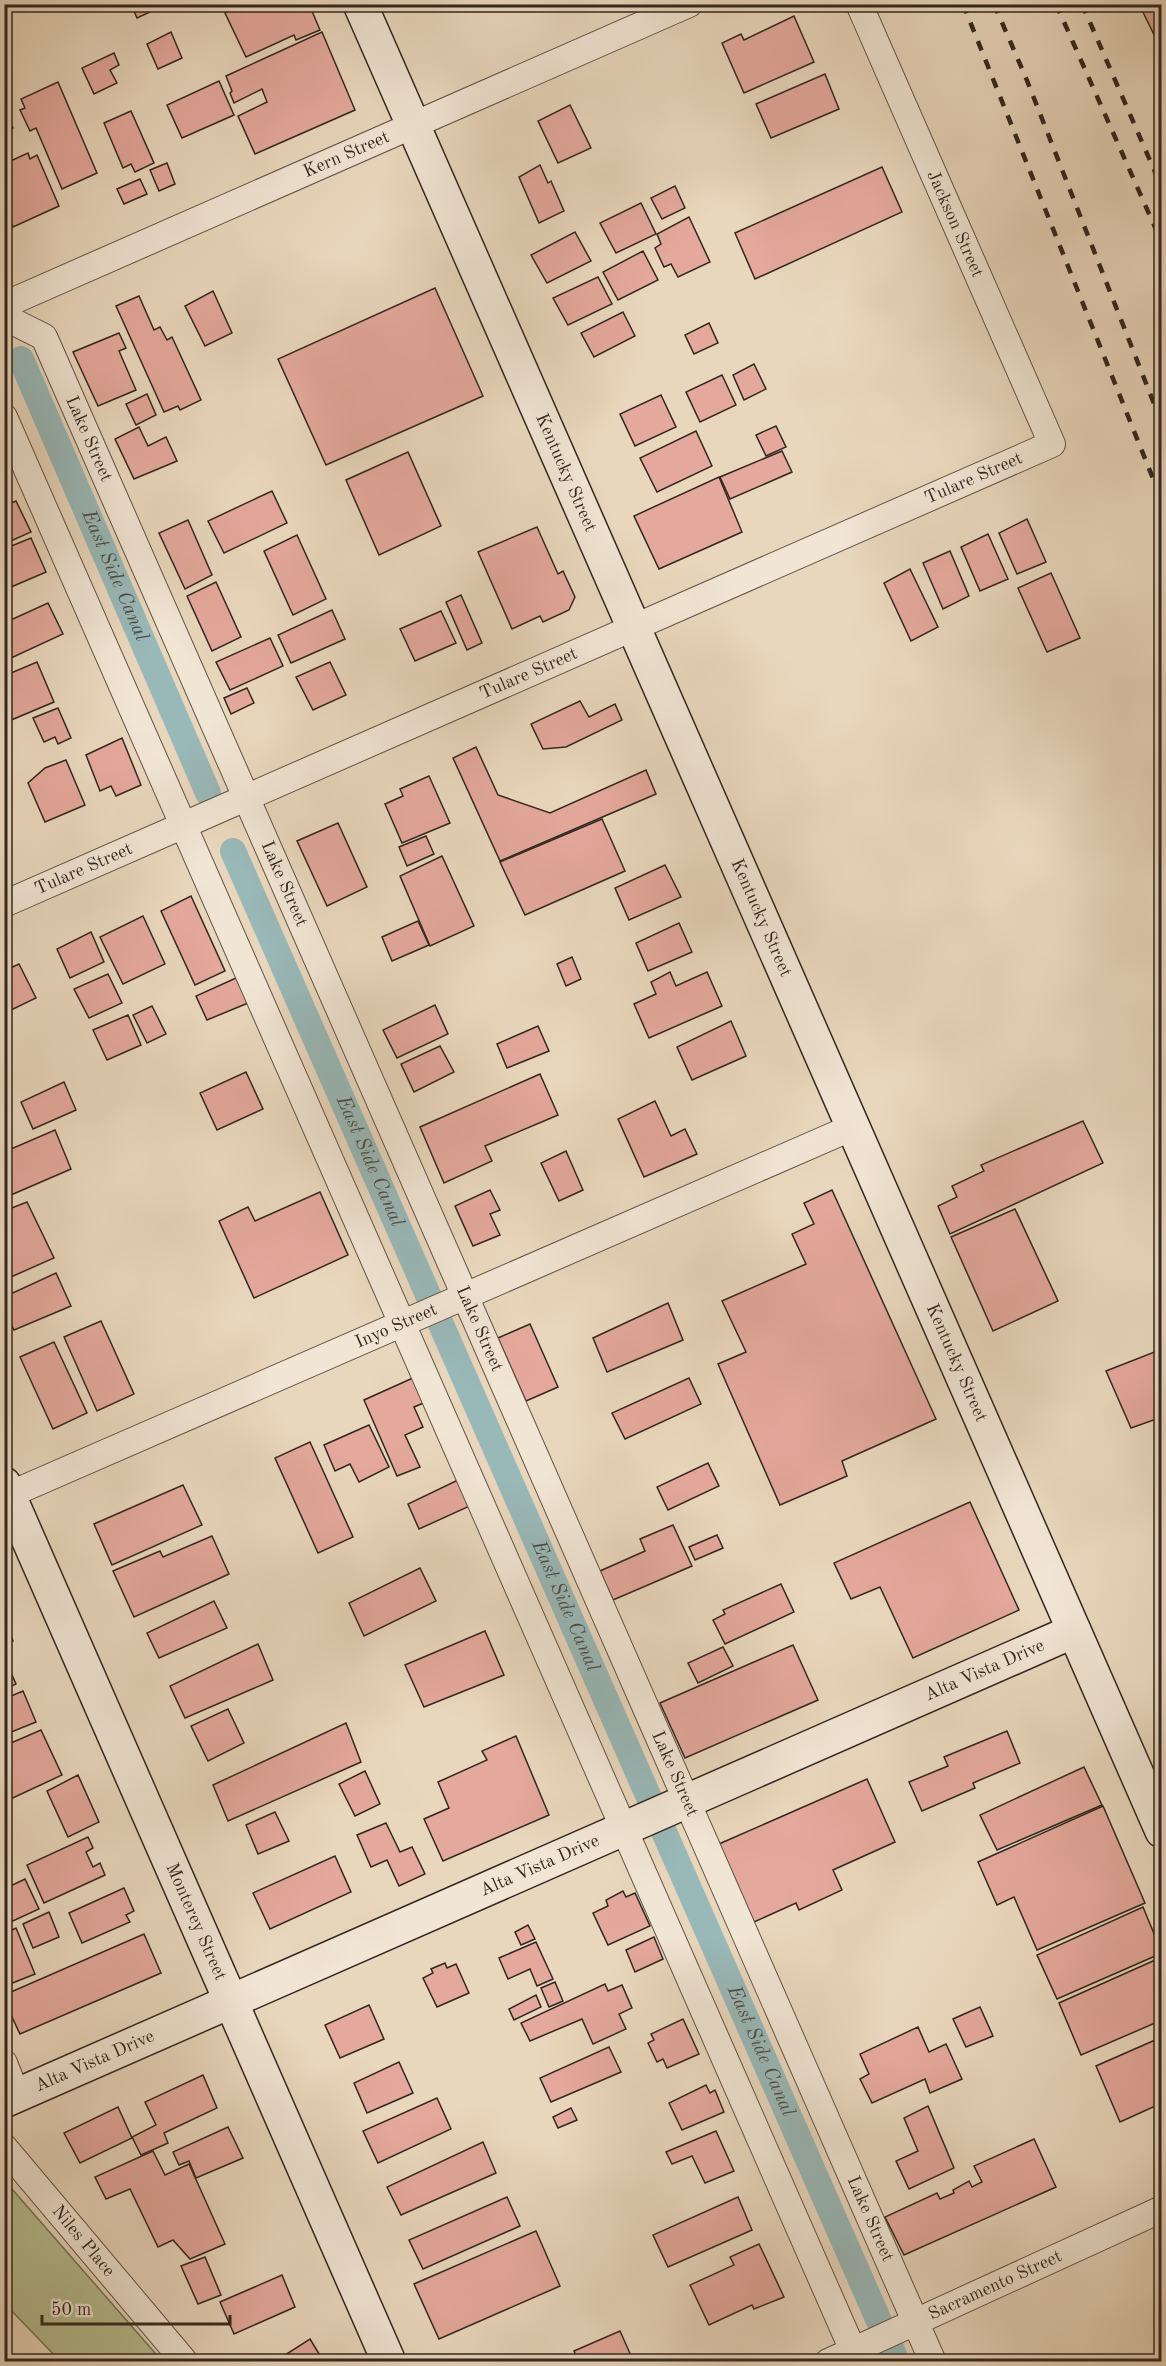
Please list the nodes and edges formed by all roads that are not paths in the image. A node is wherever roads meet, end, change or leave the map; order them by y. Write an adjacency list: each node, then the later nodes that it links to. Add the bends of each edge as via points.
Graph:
1 (360, 4): 4 (street, Kentucky Street)
2 (689, 4): 4 (street, Kern Street)
3 (859, 4): 8 (street, Jackson Street)
4 (413, 126): 5 (street, Kern Street); 9 (street, Kentucky Street)
5 (4, 305)
6 (4, 317): 10 (street, Lake Street, via 44,338)
7 (4, 417): 11 (street)
8 (1052, 444): 9 (street, Tulare Street)
9 (633, 628): 10 (street, Tulare Street); 13 (street, Kentucky Street)
10 (246, 798): 11 (street, Tulare Street); 14 (street, Lake Street)
11 (183, 825): 12 (street, Tulare Street); 15 (street)
12 (4, 904)
13 (853, 1127): 14 (street, Inyo Street); 17 (street, Kentucky Street)
14 (465, 1296): 15 (street, Inyo Street); 18 (street, Lake Street)
15 (402, 1323): 16 (street, Inyo Street); 19 (street)
16 (6, 1492): 21 (street, Monterey Street)
17 (1074, 1631): 18 (street, Alta Vista Drive); 20 (street, Kentucky Street)
18 (687, 1801): 19 (street, Alta Vista Drive); 26 (street, Lake Street)
19 (624, 1829): 21 (street, Alta Vista Drive); 27 (street)
20 (1161, 1831)
21 (231, 2002): 23 (street, Alta Vista Drive); 29 (street, Monterey Street)
22 (4, 2064): 23 (street)
23 (11, 2098)
24 (4, 2147): 28 (street, Niles Place)
25 (1161, 2209): 26 (street, Sacramento Street)
26 (911, 2323): 27 (street, Sacramento Street); 31 (street, Lake Street)
27 (856, 2353): 30 (street, Sacramento Street)
28 (185, 2361)
29 (389, 2361)
30 (828, 2361)
31 (933, 2361)

